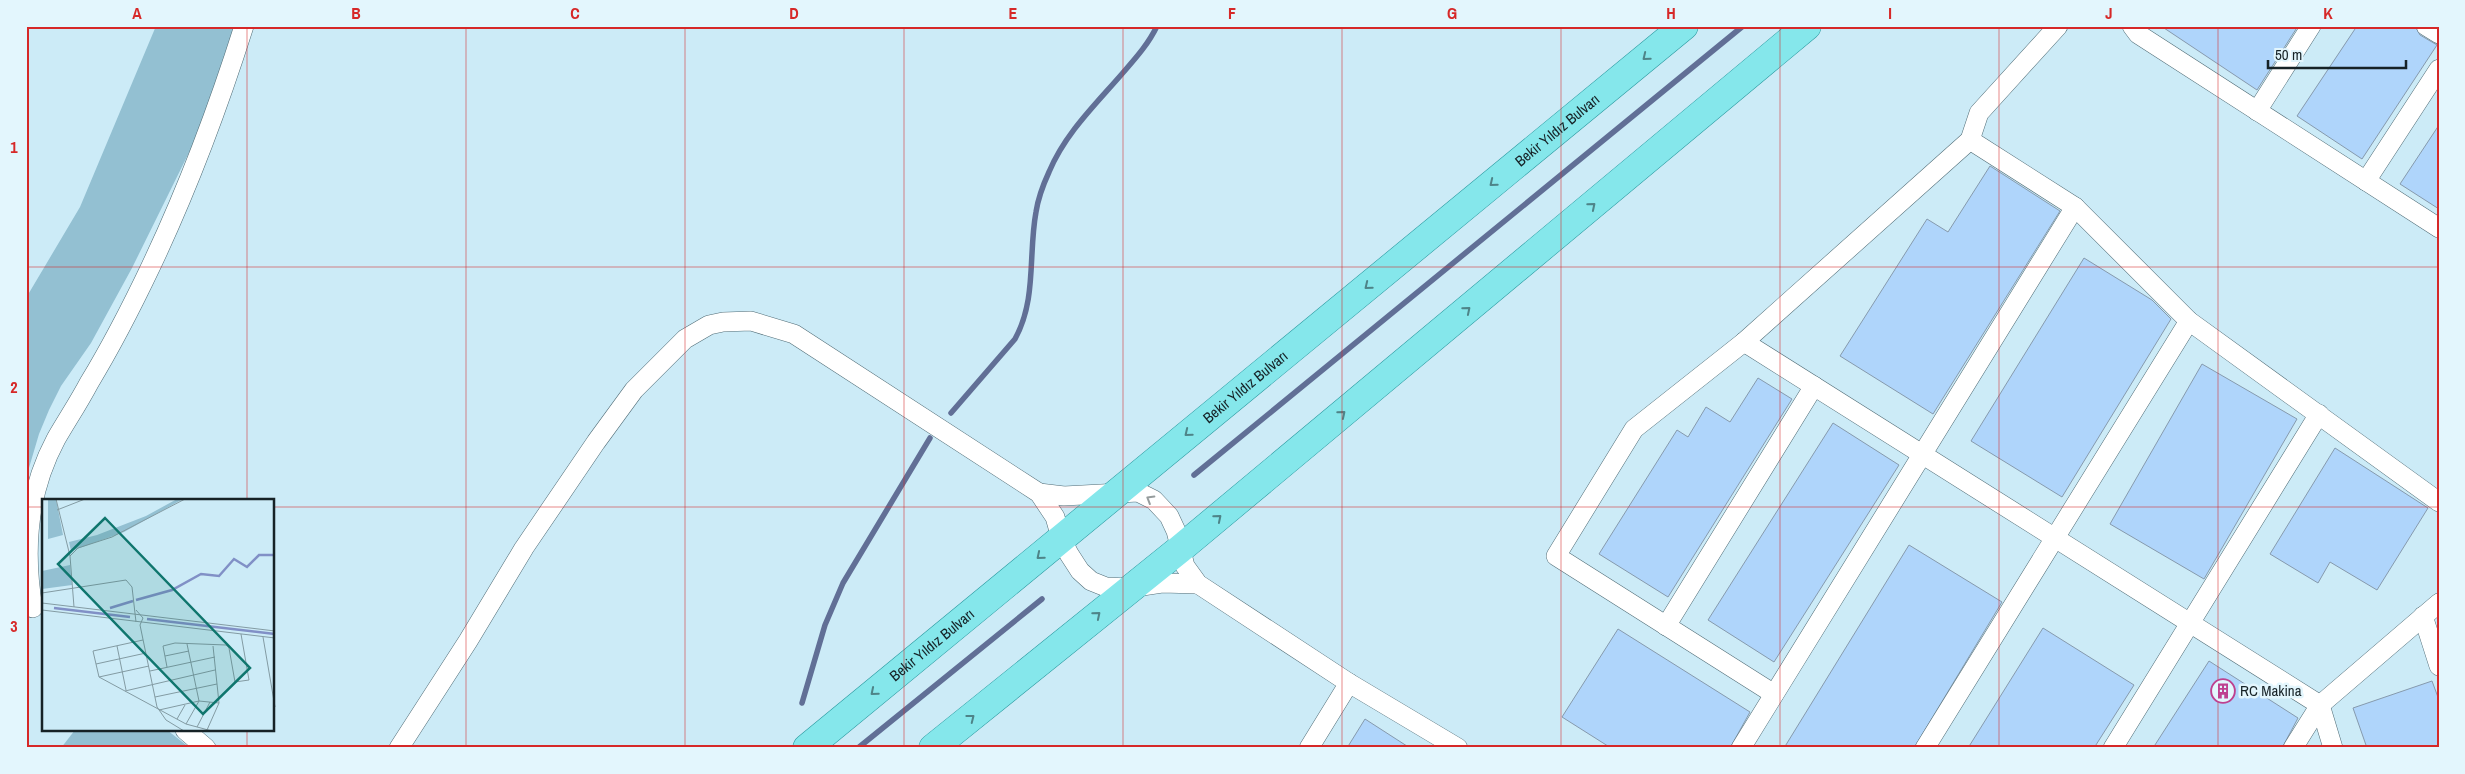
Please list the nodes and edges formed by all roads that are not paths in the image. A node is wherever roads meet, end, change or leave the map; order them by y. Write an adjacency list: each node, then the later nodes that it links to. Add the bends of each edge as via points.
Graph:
1 (244, 26): 29 (street, via 222,96 178,207 122,325 56,439 40,477 30,517 27,562)
2 (1684, 26): 21 (main road, Bekir Yıldız Bulvarı, one-way to 21)
3 (1807, 26): 25 (main road, one-way to 3)
4 (2058, 26): 11 (street, via 1980,113)
5 (2311, 26): 10 (street)
6 (2426, 26): 8 (street)
7 (2138, 29): 10 (street)
8 (2439, 34)
9 (2439, 69): 12 (street)
10 (2256, 111): 12 (street)
11 (1970, 140): 13 (street); 16 (street)
12 (2366, 181): 14 (street)
13 (2076, 207): 15 (street); 19 (street)
14 (2439, 228)
15 (2189, 321): 18 (street); 24 (street)
16 (1744, 342): 17 (street); 32 (street, via 1634,429 1556,556)
17 (1814, 386): 19 (street); 32 (street)
18 (2319, 414): 22 (street); 31 (street)
19 (1922, 454): 24 (street); 35 (street)
20 (1039, 493): 21 (street, via 1064,496); 23 (street, via 1055,517); 39 (street, via 794,334 751,321 709,325 684,339 634,390 601,434 524,548)
21 (1116, 493): 23 (main road, Bekir Yıldız Bulvarı); 25 (street, one-way to 21, via 1176,531 1154,500 1138,492)
22 (2439, 502)
23 (1061, 538): 27 (street, via 1080,571 1090,581 1106,588); 40 (main road, Bekir Yıldız Bulvarı, one-way to 40)
24 (2055, 538): 31 (street); 45 (street)
25 (1180, 549): 26 (street, via 1185,566); 27 (main road)
26 (1198, 584): 27 (street, via 1162,583); 34 (street)
27 (1129, 588): 41 (main road, one-way to 27)
28 (2439, 603): 30 (street)
29 (34, 609)
30 (2423, 616): 33 (street); 36 (street)
31 (2190, 623): 36 (street); 46 (street)
32 (1666, 626): 35 (street)
33 (2439, 666)
34 (1349, 683): 42 (street); 43 (street)
35 (1774, 694): 44 (street)
36 (2320, 704): 47 (street); 48 (street)
37 (187, 732): 38 (street)
38 (206, 748)
39 (399, 748)
40 (807, 748)
41 (933, 748)
42 (1309, 748)
43 (1458, 748)
44 (1741, 748)
45 (1925, 748)
46 (2113, 748)
47 (2293, 748)
48 (2333, 748)

